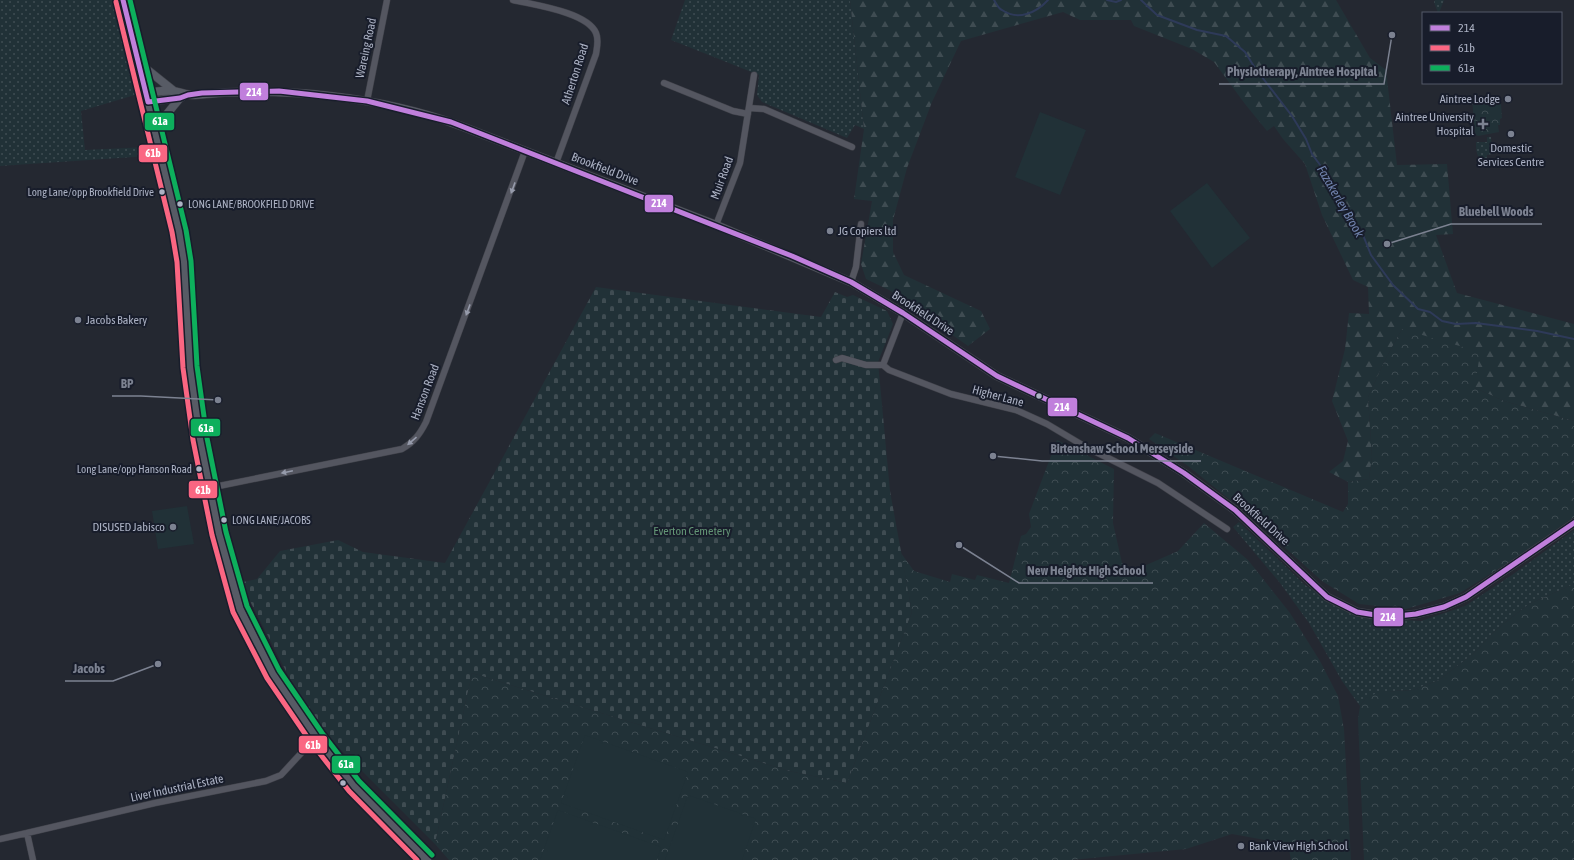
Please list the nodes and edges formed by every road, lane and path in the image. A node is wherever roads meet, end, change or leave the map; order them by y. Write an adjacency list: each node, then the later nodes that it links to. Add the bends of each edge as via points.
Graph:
1 (123, 0): 4 (street)
2 (387, 0): 9 (street, Wareing Road)
3 (513, 0): 15 (street, Atherton Road, via 576,15 596,32 596,54)
4 (139, 63): 7 (street); 8 (street)
5 (754, 76): 11 (street, Muir Road)
6 (664, 82): 11 (street, via 733,111)
7 (146, 92): 8 (street, Brookfield Drive, via 166,91); 10 (street)
8 (178, 95): 9 (street, Brookfield Drive, via 279,91); 10 (street, Brookfield Drive); 12 (street)
9 (367, 101): 14 (street, Brookfield Drive, via 451,122)
10 (148, 102): 12 (street)
11 (748, 111): 13 (street, via 764,109); 17 (street, Muir Road, via 740,164)
12 (156, 132): 22 (street, via 184,262 190,366)
13 (852, 147)
14 (526, 151): 15 (street, Brookfield Drive); 22 (street, Hanson Road, one-way to 22, via 426,422 411,444 402,449)
15 (556, 163): 17 (street, Brookfield Drive)
16 (861, 224): 18 (street, via 856,267)
17 (716, 225): 18 (street, Brookfield Drive)
18 (851, 282): 19 (street, Brookfield Drive)
19 (903, 314): 21 (street); 23 (street, Brookfield Drive, via 997,376 1128,438 1184,473 1234,510 1327,597 1357,612 1388,617 1416,614 1466,598)
20 (836, 360): 21 (street, Higher Lane, via 842,358 866,365)
21 (883, 365): 24 (street, Higher Lane, via 889,370 951,394 1016,410 1047,424 1084,446 1158,483)
22 (209, 488): 25 (street, via 240,609 273,674)
23 (1574, 523)
24 (1227, 529)
25 (316, 737): 26 (street, Liver Industrial Estate, via 281,775 266,781 155,803); 29 (street, via 354,786)
26 (27, 833): 27 (street, Liver Industrial Estate); 28 (street)
27 (0, 839)
28 (33, 860)
29 (427, 860)

